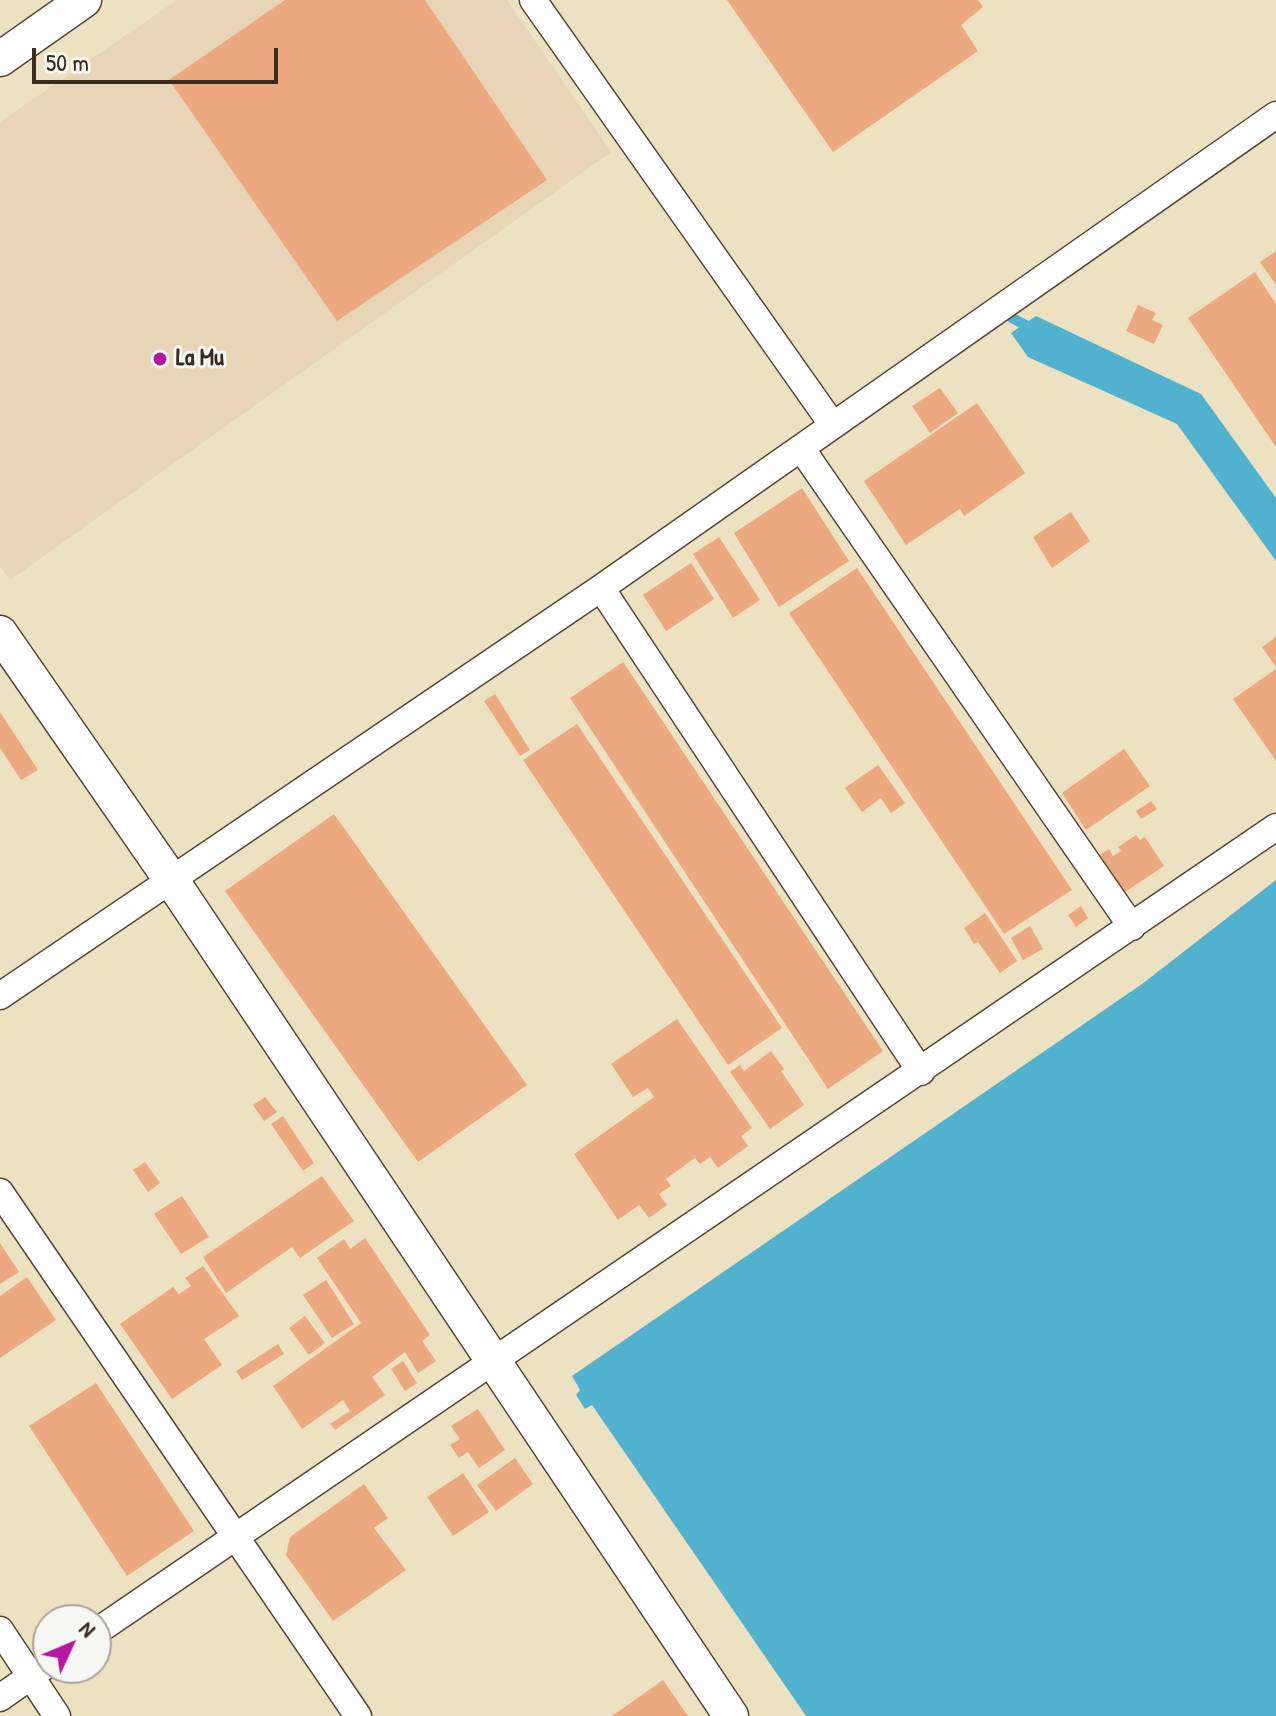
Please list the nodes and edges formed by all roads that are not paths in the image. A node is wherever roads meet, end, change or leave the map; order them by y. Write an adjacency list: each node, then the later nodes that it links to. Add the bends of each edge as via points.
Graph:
1 (84, 0): 3 (street)
2 (533, 0): 5 (street)
3 (0, 59)
4 (1276, 115): 5 (street)
5 (832, 424): 6 (street)
6 (801, 448): 7 (street); 11 (street)
7 (601, 588): 10 (street); 13 (street)
8 (0, 633): 10 (street)
9 (1276, 827): 11 (street)
10 (172, 881): 12 (street); 15 (street)
11 (1132, 927): 13 (street)
12 (0, 996)
13 (921, 1072): 15 (street)
14 (0, 1192): 16 (street)
15 (494, 1363): 16 (street); 25 (street)
16 (235, 1539): 17 (street); 24 (street)
17 (112, 1621)
18 (0, 1630): 19 (street)
19 (32, 1662)
20 (32, 1676): 22 (street)
21 (45, 1684): 23 (street)
22 (0, 1698)
23 (57, 1716)
24 (358, 1716)
25 (731, 1716)

